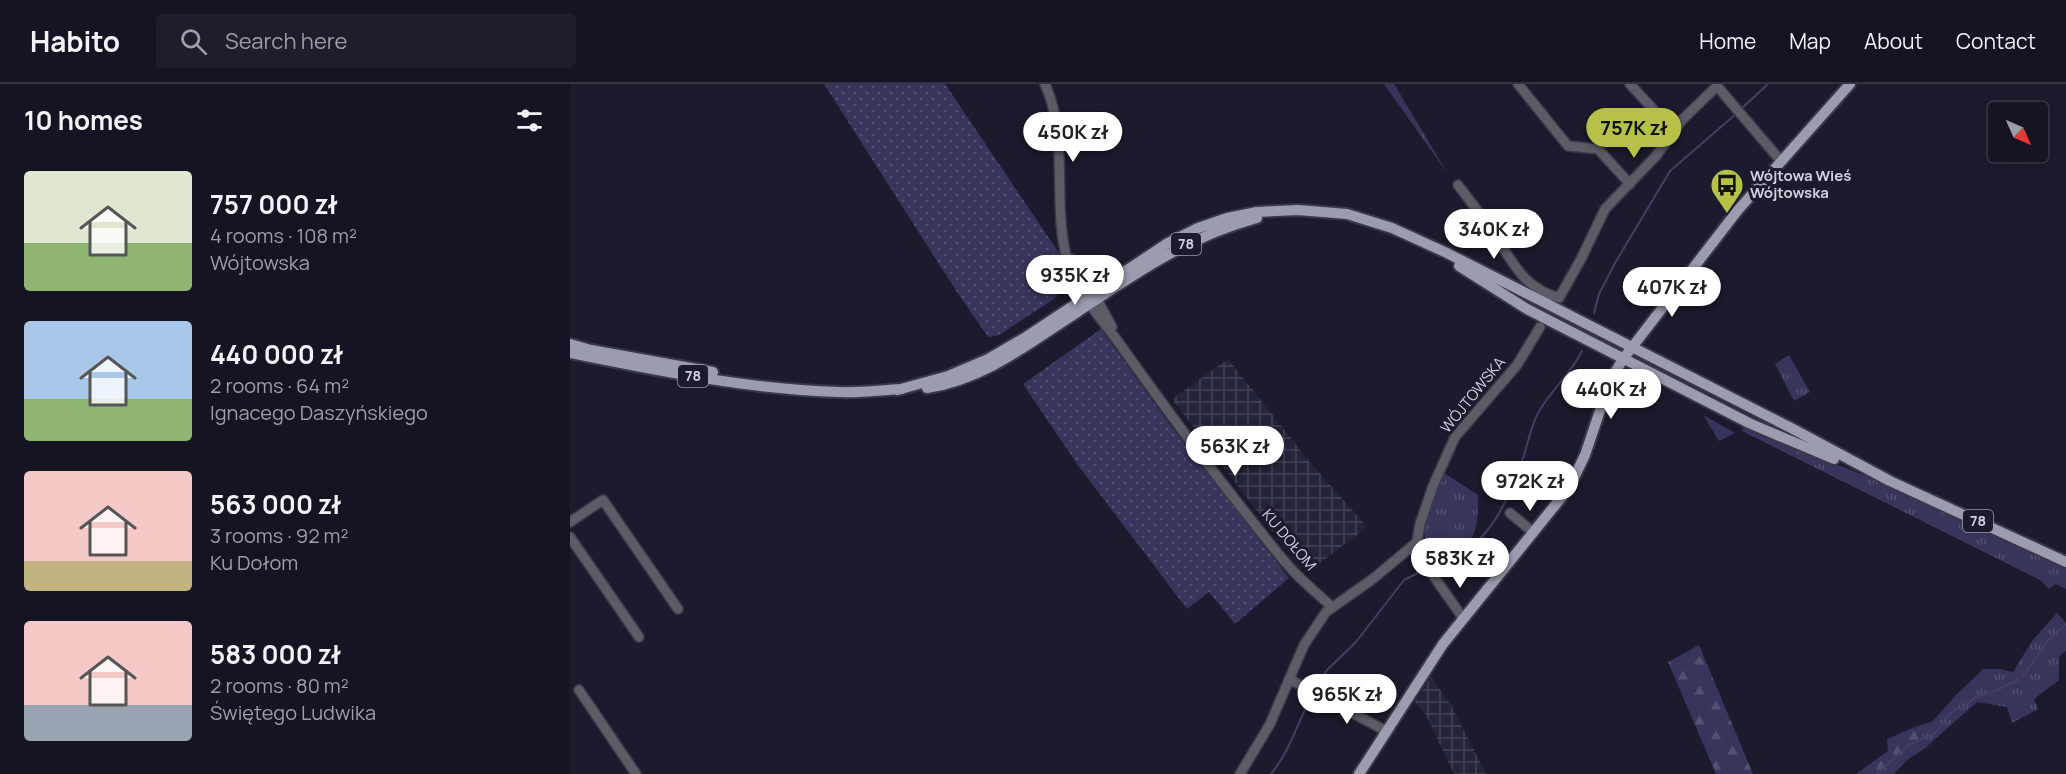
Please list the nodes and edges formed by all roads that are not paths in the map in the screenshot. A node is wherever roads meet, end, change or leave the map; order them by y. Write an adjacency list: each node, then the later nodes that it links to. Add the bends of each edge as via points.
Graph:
1 (1045, 84): 11 (street, KU DOŁOM, via 1054,116 1061,233 1066,252)
2 (1518, 84): 8 (street, via 1568,146 1598,149)
3 (1630, 84): 6 (street)
4 (1850, 84): 7 (main road)
5 (1718, 85): 6 (street); 7 (street)
6 (1673, 131): 8 (street)
7 (1781, 161): 14 (main road)
8 (1630, 184): 9 (street, via 1605,209 1559,298 1528,282 1515,269)
9 (1458, 185)
10 (1412, 237): 11 (main road, 78, via 1347,214 1242,214 1197,228 1168,243); 14 (main road, 78); 16 (main road, 78, via 1527,309)
11 (1091, 298): 17 (main road, 78, via 988,359 948,376 897,390); 25 (street, KU DOŁOM, via 1162,405 1253,522 1294,572)
12 (1540, 327): 23 (street, WÓJTOWSKA, via 1517,365 1455,437 1433,486)
13 (570, 344): 17 (main road, 78)
14 (1631, 348): 16 (main road); 18 (main road, 78)
15 (570, 353): 17 (main road, 78, via 708,379)
16 (1623, 359): 18 (main road, 78, via 1774,435); 21 (main road, via 1610,381 1579,470)
17 (816, 391)
18 (1890, 481): 24 (main road, 78)
19 (1510, 513): 21 (street)
20 (570, 522): 26 (street, via 603,500)
21 (1534, 533): 27 (main road)
22 (570, 537): 28 (street)
23 (1417, 542): 25 (street, via 1374,579); 27 (street, via 1425,564)
24 (2066, 561)
25 (1332, 607): 29 (street, via 1315,626)
26 (678, 609)
27 (1463, 618): 31 (main road)
28 (639, 637)
29 (1289, 679): 31 (street); 33 (street, via 1270,724)
30 (579, 690): 32 (street)
31 (1386, 731): 34 (main road)
32 (636, 774)
33 (1240, 774)
34 (1359, 774)

